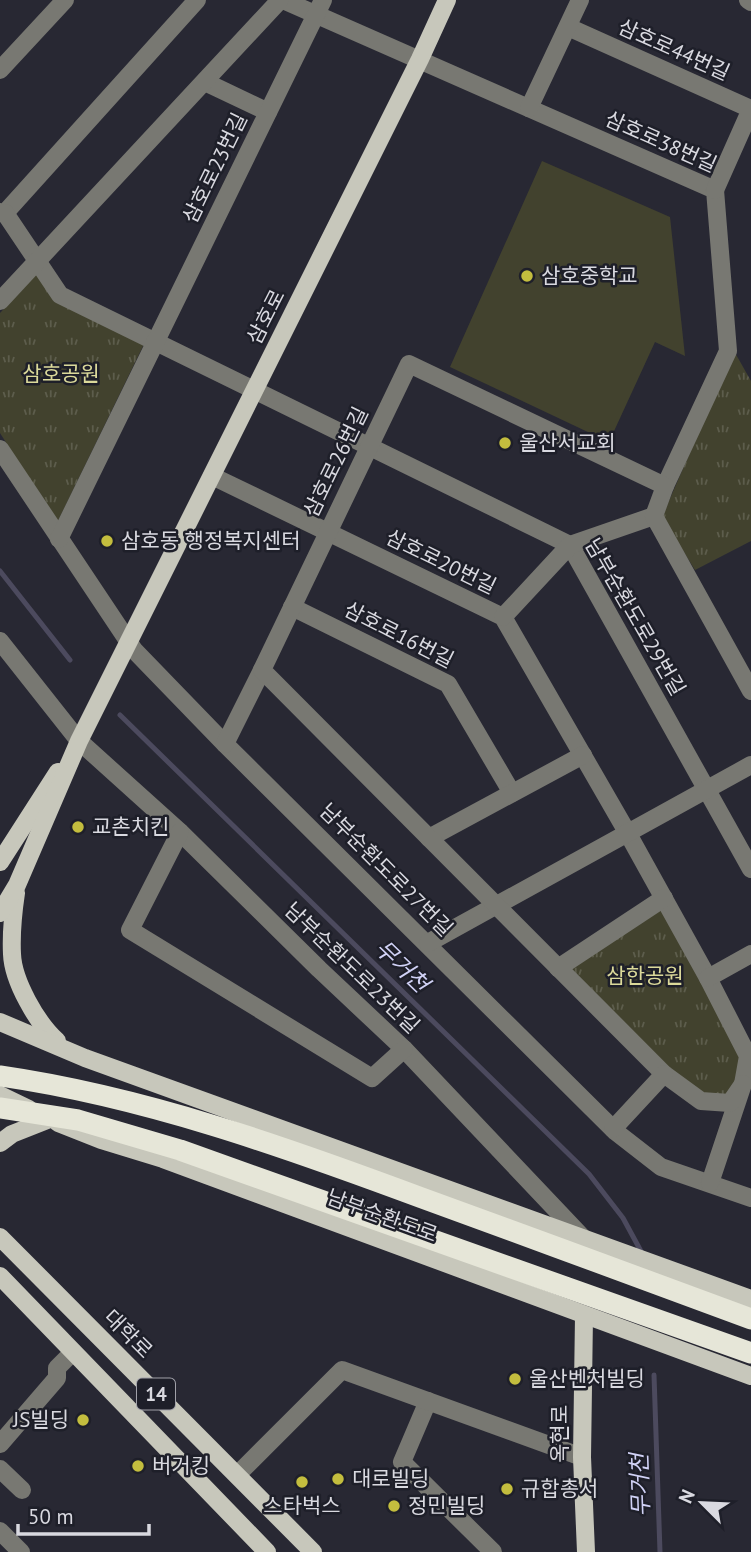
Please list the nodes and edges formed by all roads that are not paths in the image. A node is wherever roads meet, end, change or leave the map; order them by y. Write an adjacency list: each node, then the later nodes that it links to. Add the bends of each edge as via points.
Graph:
1 (65, 0): 9 (street)
2 (197, 0): 14 (street)
3 (281, 0): 6 (street, 삼호로38번길); 10 (street)
4 (446, 0): 8 (main road, 삼호로)
5 (580, 0): 7 (street)
6 (319, 7): 8 (street, 삼호로38번길); 12 (street, 삼호로23번길)
7 (568, 27): 11 (street); 13 (street, 삼호로44번길, via 751,108)
8 (420, 60): 11 (street, 삼호로38번길); 18 (main road, 삼호로)
9 (0, 70)
10 (205, 82): 12 (street); 15 (street)
11 (529, 108): 13 (street, 삼호로38번길)
12 (268, 112): 17 (street, 삼호로23번길)
13 (715, 190): 22 (street, 삼호로38번길, via 728,351)
14 (3, 213): 15 (street)
15 (37, 261): 16 (street); 17 (street, via 60,295)
16 (0, 301)
17 (155, 342): 18 (street); 25 (street, 삼호로23번길)
18 (256, 389): 19 (street, 남부순환도로29번길); 21 (main road, 삼호로)
19 (369, 446): 22 (street, 삼호로26번길, via 409,364); 24 (street, 삼호로26번길); 26 (street, 남부순환도로29번길)
20 (0, 449): 25 (street, 남부순환도로27번길)
21 (212, 475): 24 (street, 삼호로20번길); 30 (main road, 삼호로)
22 (665, 486): 23 (street)
23 (654, 516): 26 (street); 32 (street)
24 (327, 532): 27 (street, 삼호로26번길); 28 (street, 삼호로20번길)
25 (59, 539): 30 (street, 남부순환도로27번길)
26 (570, 545): 28 (street); 37 (street, 남부순환도로29번길)
27 (292, 607): 31 (street, 삼호로26번길); 38 (street, 삼호로16번길, via 448,684)
28 (503, 617): 35 (street, 삼호로20번길)
29 (0, 641): 33 (street, 남부순환도로23번길)
30 (127, 647): 33 (main road, 삼호로); 34 (street, 남부순환도로27번길)
31 (262, 670): 34 (street, 삼호로26번길); 41 (street)
32 (751, 691)
33 (79, 741): 39 (street, 남부순환도로23번길); 42 (main road); 44 (main road)
34 (225, 744): 48 (street, 남부순환도로27번길)
35 (583, 755): 38 (street); 40 (street, 삼호로20번길)
36 (751, 765): 37 (street)
37 (706, 789): 40 (street); 43 (street, 남부순환도로29번길)
38 (512, 793): 41 (street)
39 (180, 832): 53 (street, 남부순환도로23번길); 53 (street, via 130,930 372,1079)
40 (627, 832): 45 (street, 삼호로20번길); 46 (street)
41 (429, 838): 46 (street)
42 (1, 862)
43 (751, 869)
44 (17, 885): 47 (main road); 54 (main road, via 12,956 19,979 43,1027)
45 (664, 898): 50 (street); 51 (street, 삼호로20번길)
46 (495, 905): 48 (street); 50 (street)
47 (0, 913)
48 (428, 943): 61 (street, 남부순환도로27번길)
49 (751, 954): 51 (street)
50 (558, 968): 55 (street)
51 (708, 978): 57 (street, 삼호로20번길, via 747,1056)
52 (0, 1022): 54 (main road)
53 (404, 1049): 66 (street, 남부순환도로23번길)
54 (70, 1052): 66 (main road)
55 (664, 1074): 57 (street, via 701,1101 730,1103); 61 (street)
56 (0, 1076): 70 (highway, via 50,1083 220,1128)
57 (743, 1084): 63 (street, 삼호로20번길)
58 (0, 1095): 60 (main road, 남부순환도로)
59 (0, 1108): 72 (highway, bridge, via 78,1120 180,1150)
60 (50, 1119): 62 (main road); 69 (main road, 남부순환도로)
61 (613, 1129): 63 (street, 남부순환도로27번길, via 661,1167)
62 (0, 1143)
63 (710, 1183): 64 (street, 남부순환도로27번길)
64 (751, 1198)
65 (0, 1237): 78 (main road, 대학로 / 14)
66 (583, 1238): 68 (main road)
67 (0, 1276): 71 (main road, 14)
68 (751, 1298)
69 (584, 1315): 73 (main road, 남부순환도로); 76 (main road, 옥현로)
70 (751, 1318)
71 (73, 1352): 75 (street, via 57,1368 57,1378); 82 (main road, 14)
72 (751, 1353)
73 (751, 1376)
74 (428, 1401): 76 (street); 78 (street, via 342,1370); 84 (street, via 402,1462)
75 (0, 1444)
76 (582, 1457): 85 (main road, 옥현로)
77 (0, 1469): 79 (street)
78 (237, 1475): 83 (main road, 대학로 / 14)
79 (23, 1490)
80 (0, 1531): 81 (street)
81 (21, 1552)
82 (267, 1552)
83 (313, 1552)
84 (494, 1552)
85 (586, 1552)

